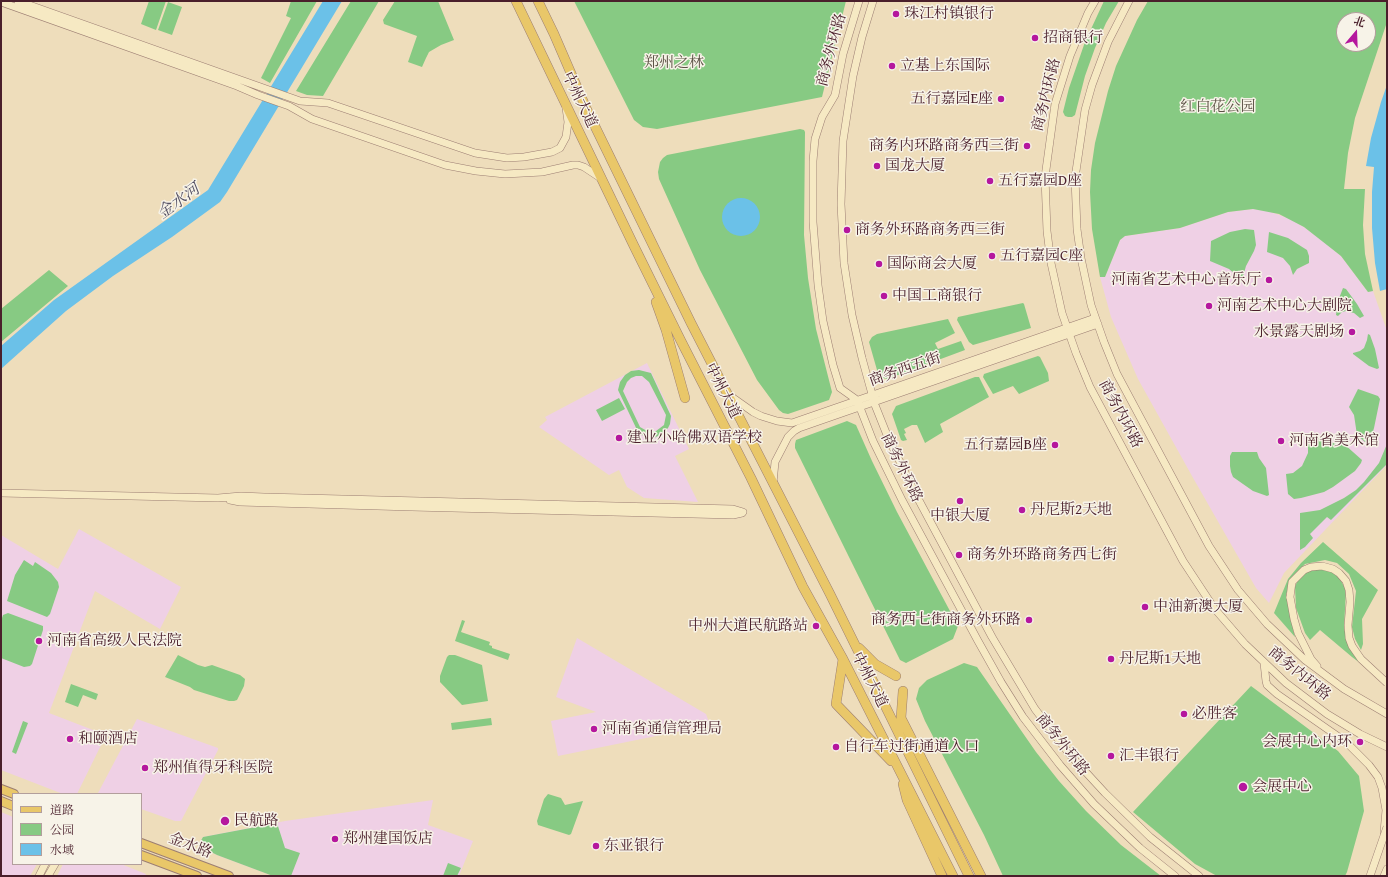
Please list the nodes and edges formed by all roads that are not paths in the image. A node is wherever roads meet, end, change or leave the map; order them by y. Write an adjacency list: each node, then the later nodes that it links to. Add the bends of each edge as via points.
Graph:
1 (18, 1): 9 (street, via 294,99 328,103 475,154 507,158 542,155 560,148 568,131)
2 (516, 1): 9 (highway, 中州大道)
3 (538, 1): 14 (highway, 中州大道, via 586,108)
4 (859, 1): 17 (street, 商务外环路, via 834,95 814,139 812,182 816,265 823,321 840,388)
5 (873, 1): 16 (street, 商务外环路, via 853,76 843,141 841,183 842,228 852,315)
6 (1095, 1): 13 (street, 商务内环路, via 1070,56 1057,96 1045,177 1051,263)
7 (1129, 1): 12 (street, 商务内环路, via 1096,72 1085,110 1077,164 1075,198 1078,243)
8 (1, 2): 10 (street, via 237,86 289,106 312,119 445,165 505,174 542,172 578,165)
9 (566, 104): 10 (highway, 中州大道)
10 (602, 180): 11 (highway, 中州大道)
11 (644, 267): 15 (highway, via 666,330); 22 (highway, 中州大道, via 803,587)
12 (1096, 321): 13 (street, 商务西五街); 24 (street, 商务内环路, via 1118,374 1209,546 1238,590 1267,624)
13 (1068, 331): 16 (street, 商务西五街); 23 (street, 商务内环路, via 1090,387 1183,561 1214,608)
14 (727, 394): 17 (street, 商务西五街, via 753,412 785,423); 18 (highway, 中州大道)
15 (685, 398)
16 (873, 398): 17 (street, 商务西五街); 51 (street, 商务外环路, via 887,435 915,493 992,637 1035,709 1071,756 1105,794 1150,837)
17 (858, 403): 18 (street, 商务西五街, via 794,431 788,437 776,462); 50 (street, 商务外环路, via 873,441 902,500 979,644 1023,717 1094,804 1140,848)
18 (773, 483): 21 (highway, 中州大道)
19 (1, 493): 20 (street)
20 (218, 498): 20 (street, via 240,502 412,507 733,514 743,512 733,509 241,496)
21 (854, 643): 25 (highway, via 875,664); 48 (highway, 中州大道)
22 (843, 659): 30 (highway, 中州大道); 30 (highway, via 836,704)
23 (1264, 663): 29 (street, 商务内环路, via 1327,714); 36 (street, bridge, via 1267,685 1352,748 1370,765 1378,777 1385,799)
24 (1323, 674): 26 (street, bridge, via 1298,633 1290,597 1292,582 1304,570 1322,566 1333,569 1346,581 1350,602 1349,638 1352,646 1361,659); 28 (street, 商务内环路)
25 (896, 676)
26 (1387, 683)
27 (904, 691): 49 (highway, via 901,718)
28 (1387, 714)
29 (1387, 747)
30 (898, 768): 46 (highway, via 907,800); 47 (highway, 中州大道)
31 (1, 789): 32 (main road)
32 (12, 793)
33 (1, 801): 34 (main road)
34 (12, 806)
35 (1387, 827): 36 (street, bridge)
36 (1384, 836): 52 (street, bridge)
37 (142, 843): 45 (main road, 金水路)
38 (142, 855): 44 (main road, 金水路)
39 (44, 865): 42 (street)
40 (54, 865): 43 (street)
41 (1387, 869): 53 (street)
42 (39, 876)
43 (48, 876)
44 (197, 876)
45 (229, 876)
46 (942, 876)
47 (953, 876)
48 (969, 876)
49 (981, 876)
50 (1175, 876)
51 (1199, 876)
52 (1370, 876)
53 (1384, 876)

